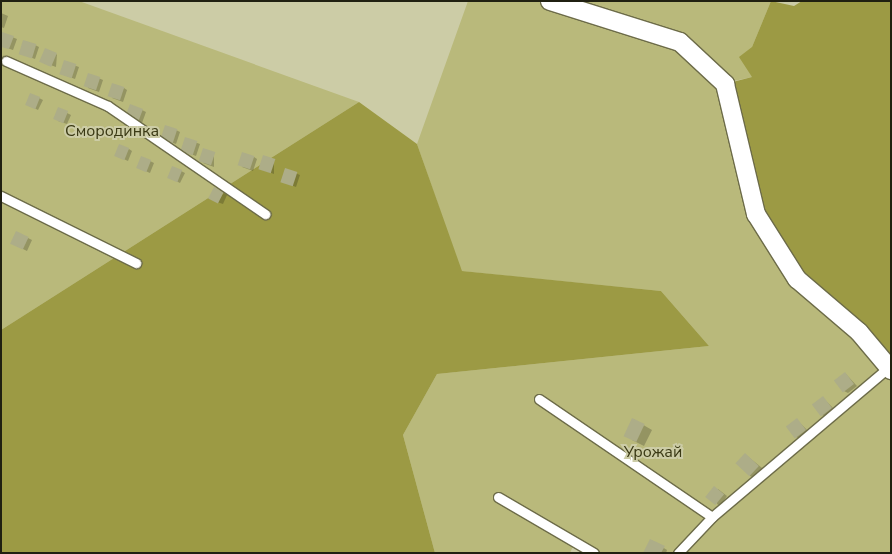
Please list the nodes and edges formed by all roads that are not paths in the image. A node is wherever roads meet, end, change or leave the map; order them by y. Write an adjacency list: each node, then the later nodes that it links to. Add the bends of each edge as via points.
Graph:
1 (550, 1): 6 (street, via 680,42 725,84 756,214 797,279 859,332)
2 (3, 62): 4 (lane, via 108,106)
3 (1, 196): 5 (lane)
4 (265, 214)
5 (136, 263)
6 (889, 369): 9 (lane)
7 (539, 399): 9 (lane)
8 (498, 497): 10 (lane)
9 (712, 517): 11 (lane)
10 (594, 553)
11 (678, 553)

